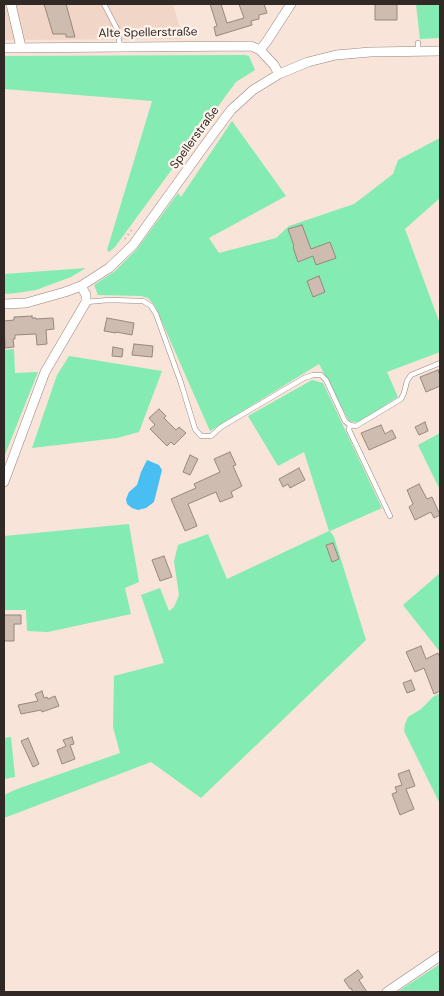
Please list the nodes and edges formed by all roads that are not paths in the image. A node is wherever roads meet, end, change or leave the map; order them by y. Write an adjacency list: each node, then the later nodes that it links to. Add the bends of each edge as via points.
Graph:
1 (11, 4): 5 (street)
2 (104, 4): 4 (lane, via 117,29)
3 (291, 4): 7 (street)
4 (120, 46): 5 (street, Alte Spellerstraße); 7 (street, Alte Spellerstraße, via 236,45)
5 (21, 47): 6 (street, Alte Spellerstraße)
6 (4, 48)
7 (260, 50): 9 (street)
8 (440, 51): 9 (street, Spellerstraße, via 418,48 336,55)
9 (279, 74): 10 (street, Spellerstraße, via 231,110 133,245 109,268)
10 (81, 286): 11 (street); 12 (street, Spellerstraße, via 26,303)
11 (86, 302): 14 (lane, via 143,301 151,306 195,429 201,436 211,436 313,374 326,380 345,421); 15 (street, via 45,372)
12 (4, 304)
13 (440, 363): 14 (lane, via 411,375 401,399 356,426)
14 (350, 425): 16 (lane, via 349,430)
15 (4, 482)
16 (390, 516)
17 (440, 956): 18 (street)
18 (387, 992)

